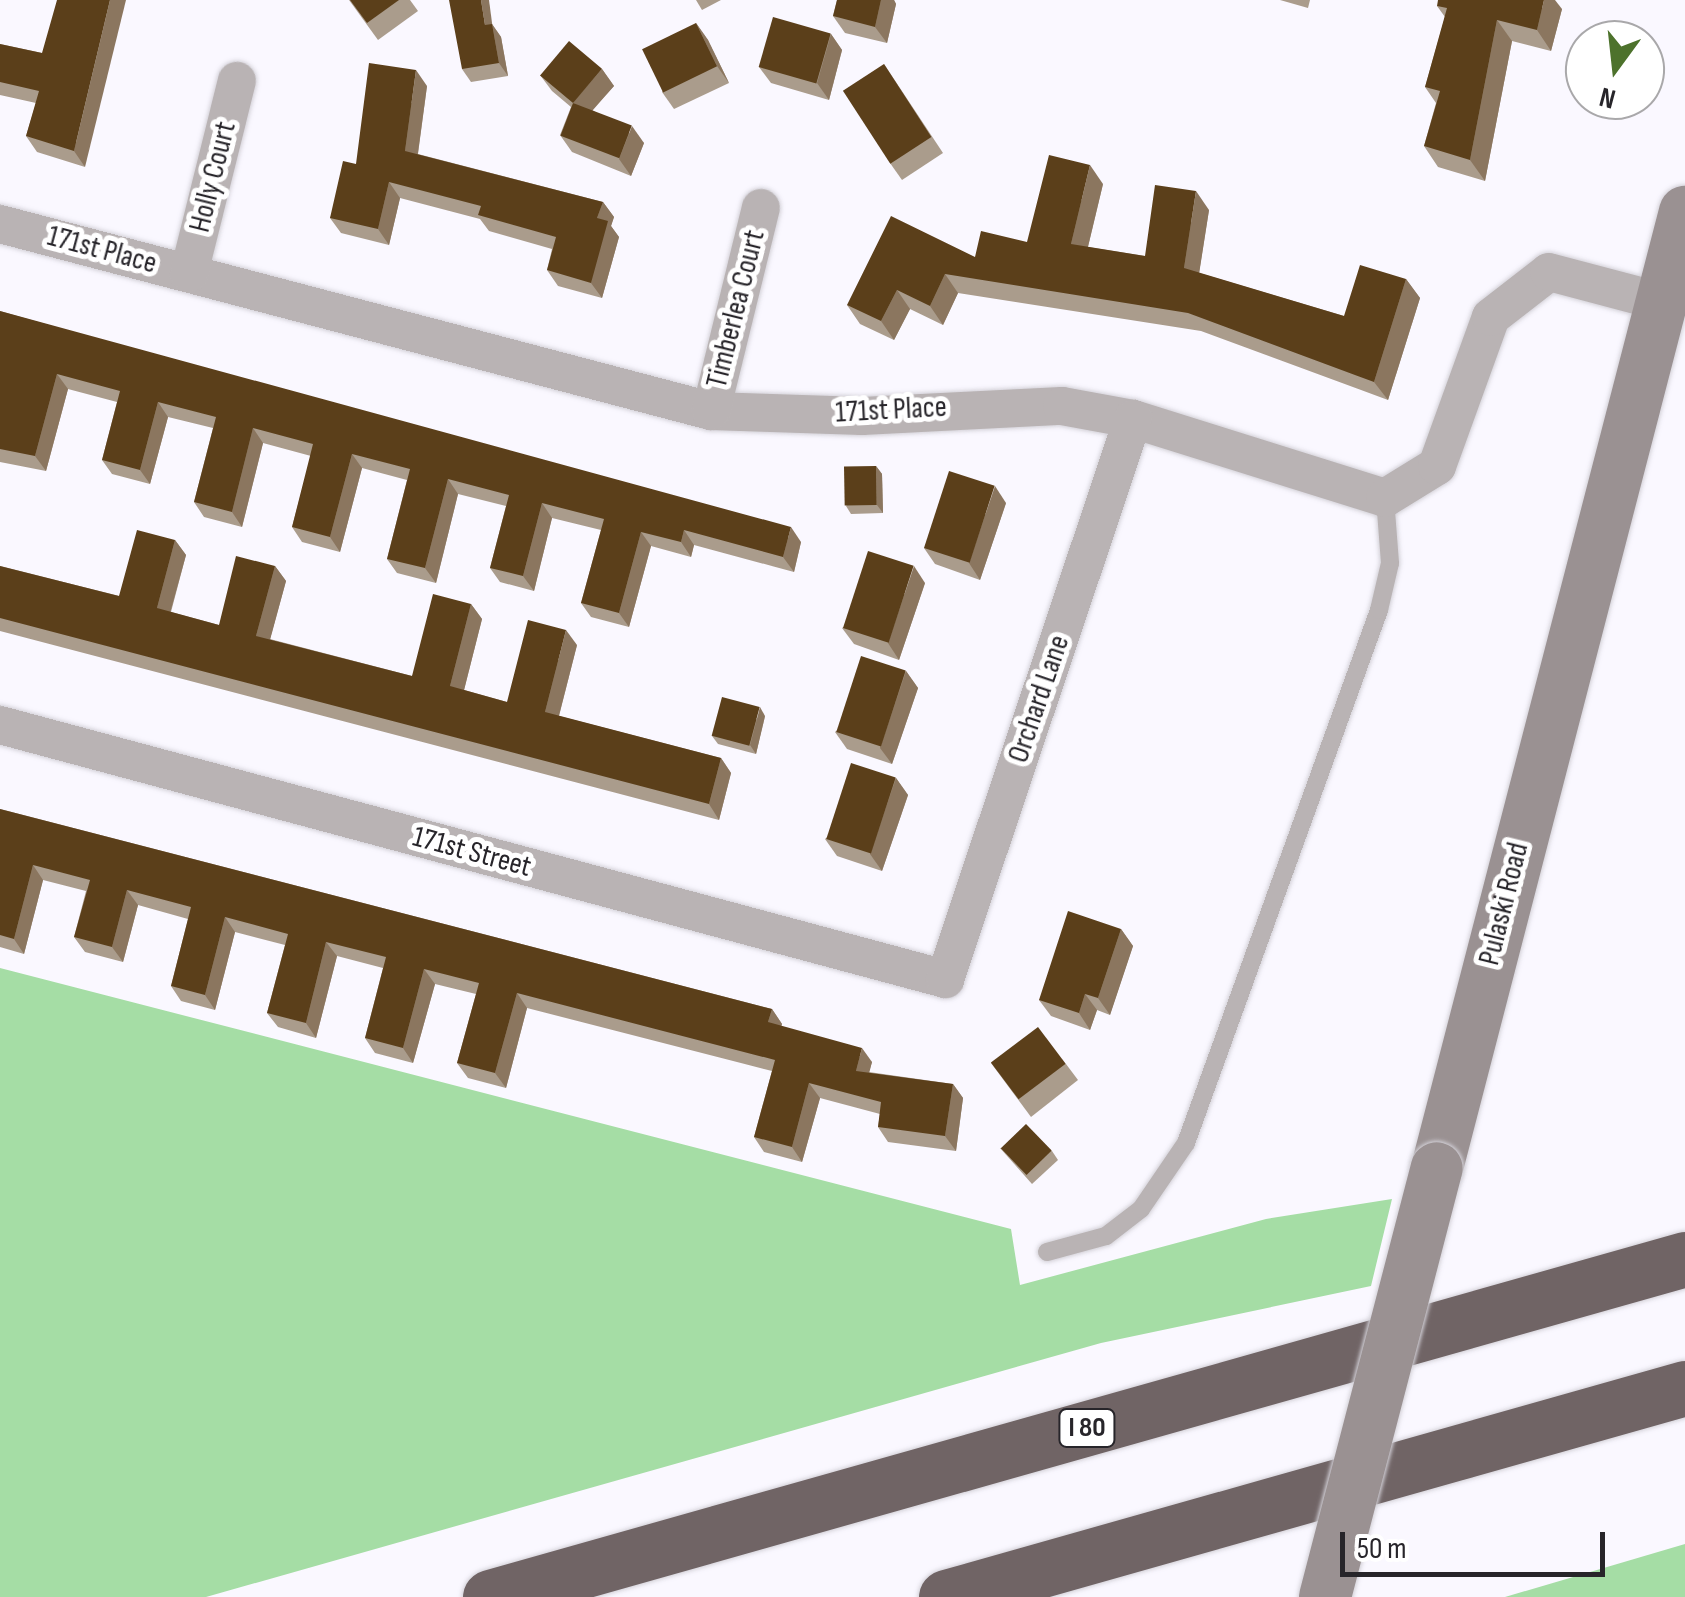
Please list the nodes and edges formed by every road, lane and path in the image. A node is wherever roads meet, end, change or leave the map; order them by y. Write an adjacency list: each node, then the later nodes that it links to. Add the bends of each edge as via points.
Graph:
1 (237, 81): 5 (street, Holly Court)
2 (762, 208): 7 (street, Timberlea Court)
3 (1685, 212): 6 (main road, Pulaski Road)
4 (0, 224): 5 (street, 171st Place)
5 (189, 273): 7 (street, 171st Place)
6 (1660, 301): 9 (street, via 1549,272 1491,317 1437,466); 17 (main road, Pulaski Road, bridge)
7 (711, 410): 8 (street, 171st Place, via 862,416 982,404)
8 (1133, 419): 9 (street, 171st Place); 11 (street, Orchard Lane)
9 (1385, 498): 12 (lane, via 1390,562 1380,610 1186,1144 1142,1210 1106,1236)
10 (0, 725): 11 (street, 171st Street)
11 (944, 980)
12 (1047, 1252)
13 (1685, 1259): 15 (highway, I 80)
14 (1685, 1388): 16 (highway)
15 (490, 1597)
16 (946, 1597)
17 (1324, 1597)

